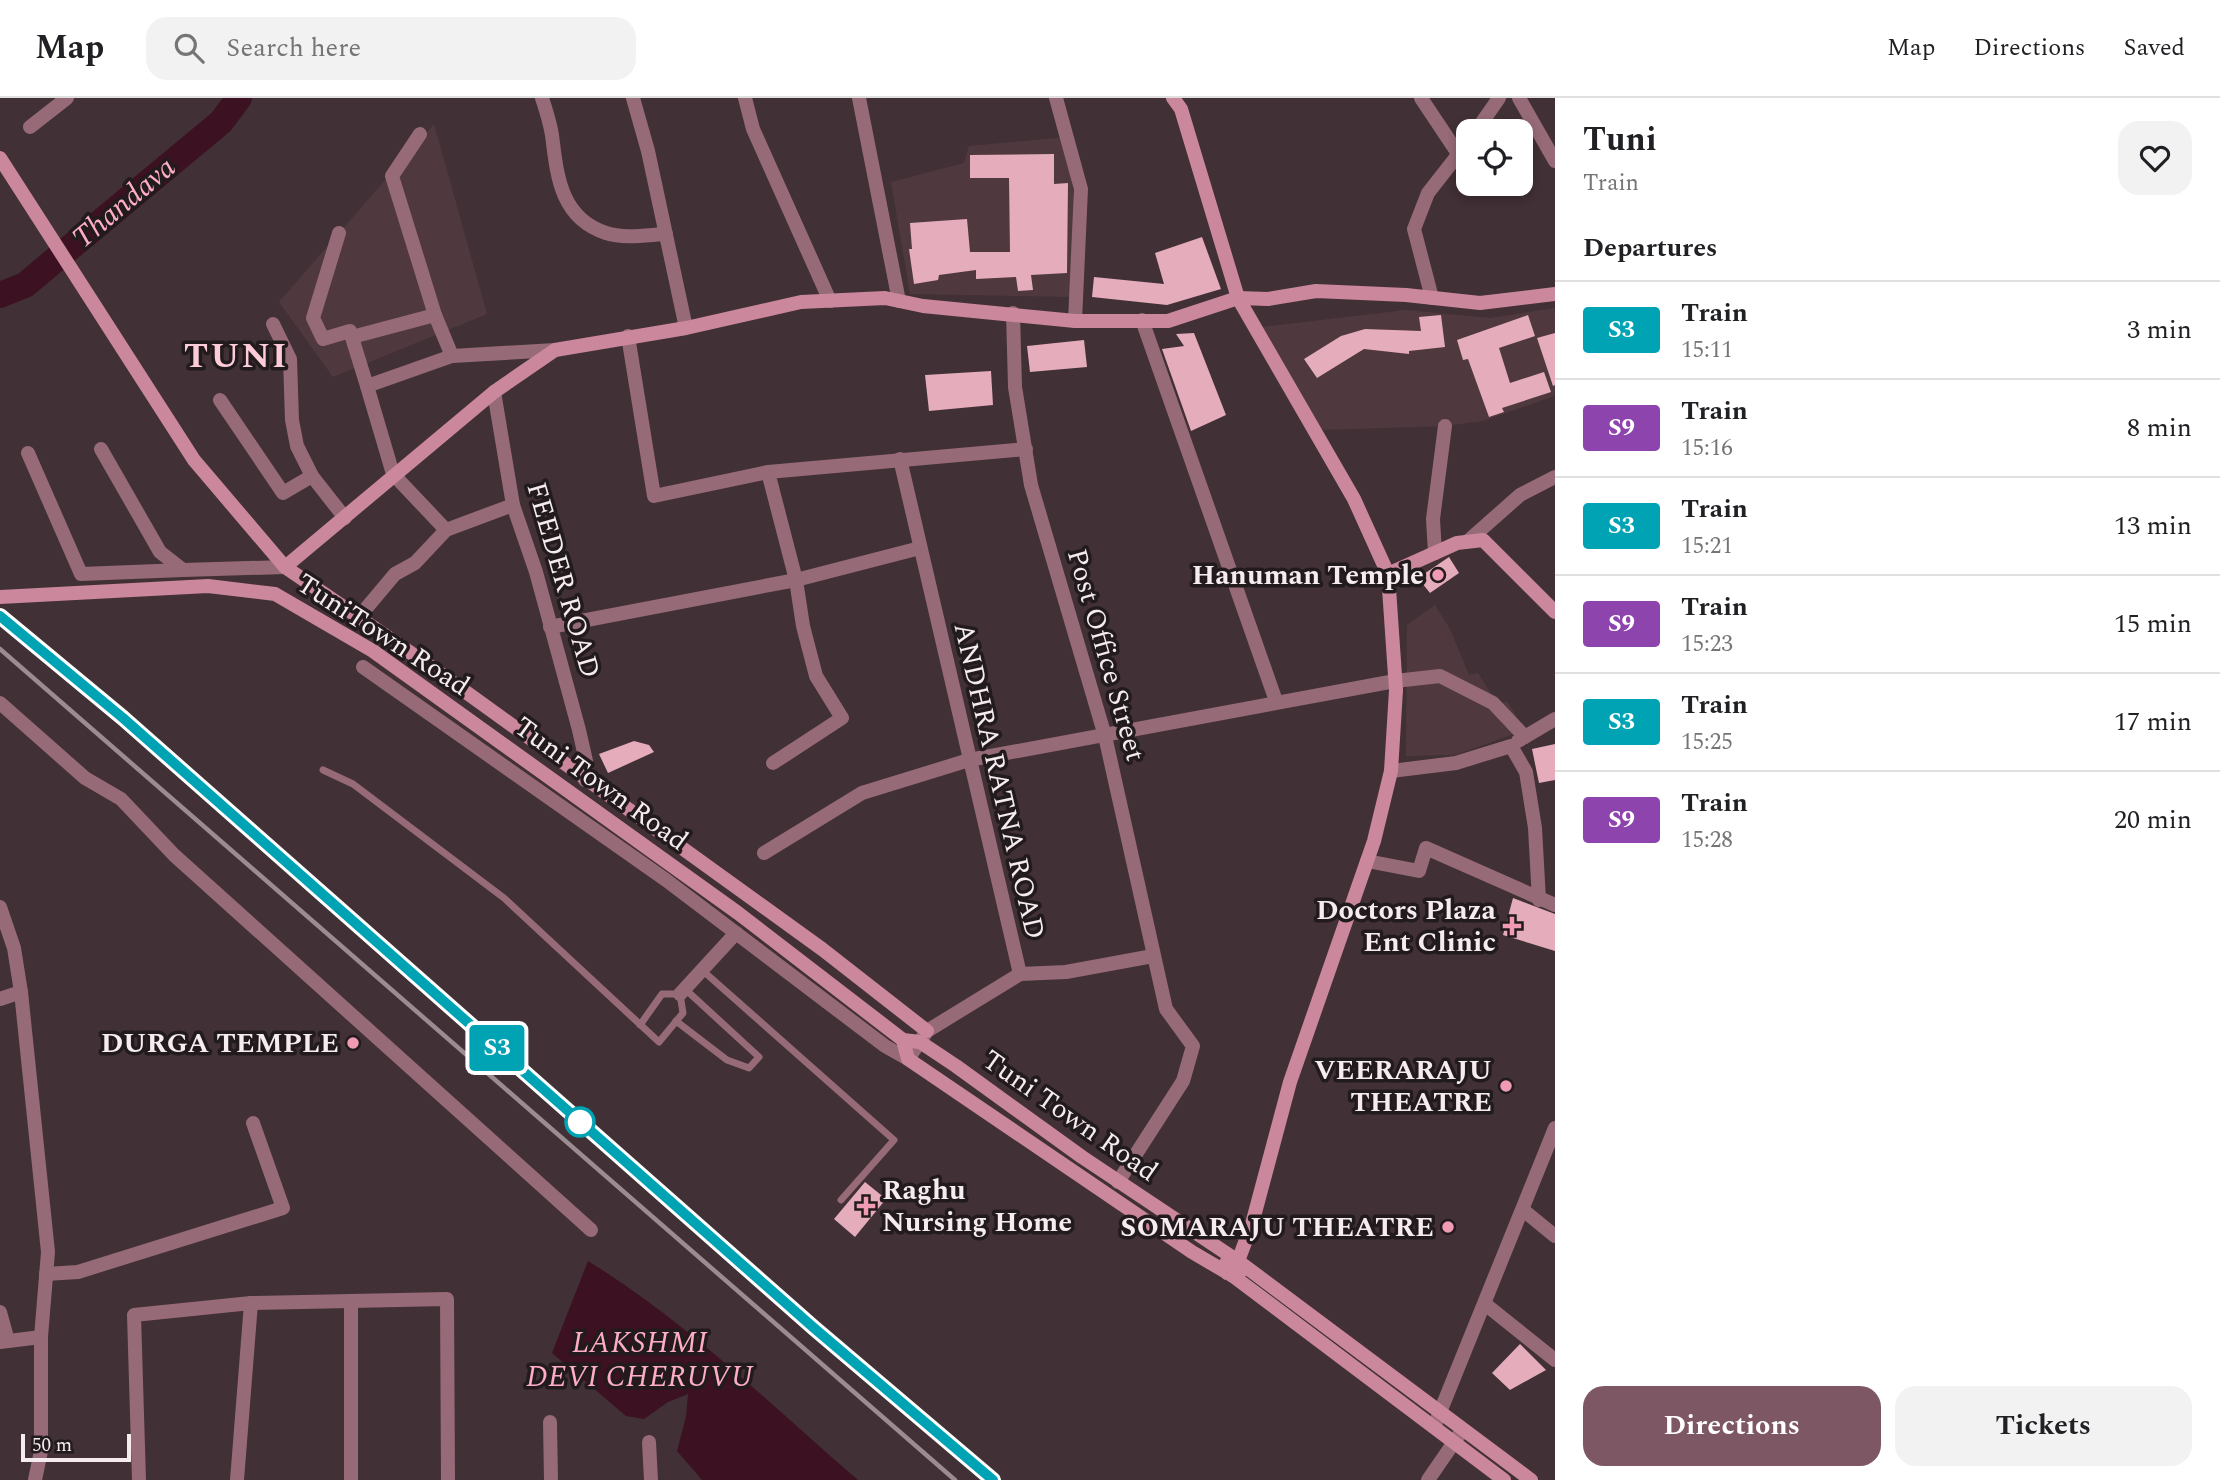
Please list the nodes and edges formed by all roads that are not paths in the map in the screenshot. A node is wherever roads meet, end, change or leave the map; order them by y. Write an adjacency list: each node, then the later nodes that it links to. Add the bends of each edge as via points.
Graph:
1 (67, 98): 12 (street)
2 (542, 98): 19 (street, via 564,200 589,225 608,234)
3 (633, 98): 19 (street)
4 (746, 98): 23 (street, via 753,128)
5 (859, 98): 24 (street)
6 (1056, 98): 28 (street, via 1081,189)
7 (1173, 98): 21 (street, via 1181,109)
8 (1421, 98): 14 (street)
9 (1499, 98): 11 (street)
10 (1519, 98): 17 (street)
11 (1484, 119)
12 (30, 127)
13 (420, 134): 26 (street, via 392,176)
14 (1456, 150)
15 (0, 158): 53 (street, via 194,460)
16 (1456, 159): 22 (street, via 1428,193 1414,229)
17 (1555, 161)
18 (339, 233): 32 (street, via 313,318 323,339 350,331)
19 (666, 234): 30 (street)
20 (1555, 294): 22 (street, via 1480,303)
21 (1238, 298): 22 (street, via 1268,299 1316,291); 27 (street, via 1168,321); 55 (street, via 1354,499)
22 (1432, 298)
23 (830, 301): 24 (street); 30 (street, via 801,302)
24 (900, 301): 25 (street)
25 (1013, 313): 28 (street); 40 (street, Post Office Street, via 1015,387)
26 (435, 315): 32 (street); 34 (street)
27 (1142, 320): 28 (street); 63 (street)
28 (1075, 321)
29 (273, 324): 45 (street, via 290,359 292,420 297,446)
30 (686, 328): 31 (street)
31 (628, 335): 33 (street); 43 (street, via 654,496)
32 (352, 337): 35 (street)
33 (555, 349): 34 (street); 36 (street)
34 (452, 356): 35 (street)
35 (368, 386): 44 (street)
36 (494, 392): 44 (street); 47 (street, FEEDER ROAD)
37 (220, 400): 45 (street, via 282,493)
38 (1445, 426): 52 (street, via 1433,519)
39 (101, 449): 54 (street, via 160,552)
40 (1026, 449): 42 (street); 67 (street, Post Office Street, via 1031,485)
41 (28, 453): 54 (street, via 81,574)
42 (900, 460): 43 (street); 51 (street, ANDHRA RATNA ROAD)
43 (768, 472): 56 (street)
44 (393, 474): 48 (street); 49 (street)
45 (312, 476): 48 (street)
46 (1555, 477): 50 (street, via 1520,495)
47 (513, 505): 49 (street); 60 (street, FEEDER ROAD)
48 (345, 518): 53 (street)
49 (446, 530): 59 (street, via 415,564 395,573)
50 (1468, 541): 52 (street); 58 (street, via 1488,543)
51 (920, 548): 56 (street); 70 (street, ANDHRA RATNA ROAD)
52 (1435, 553): 55 (street)
53 (285, 567): 54 (street); 59 (street)
54 (183, 569)
55 (1388, 574): 62 (street)
56 (796, 580): 60 (street); 71 (street, via 816,676 842,718)
57 (0, 597): 66 (street, TuniTown Road, via 208,586 275,594 373,651)
58 (1555, 612)
59 (358, 618): 74 (street)
60 (550, 627): 74 (street, FEEDER ROAD, via 579,730)
61 (363, 667): 80 (street)
62 (1395, 681): 63 (street); 68 (street, via 1440,676 1493,703); 73 (street)
63 (1276, 701): 67 (street)
64 (0, 704): 97 (street, via 85,778 121,799 174,855)
65 (1555, 719): 68 (street)
66 (484, 731): 90 (street, Tuni Town Road, via 738,913)
67 (1105, 736): 70 (street); 81 (street, Post Office Street)
68 (1525, 737): 69 (street)
69 (1511, 746): 73 (street, via 1456,763); 77 (street, via 1526,772)
70 (969, 760): 75 (street, via 862,793); 83 (street, ANDHRA RATNA ROAD)
71 (773, 763)
72 (323, 770): 88 (lane, via 353,784 503,898)
73 (1391, 771): 76 (street)
74 (585, 780): 89 (street, via 822,949)
75 (764, 853)
76 (1367, 861): 77 (street, via 1419,871 1426,848); 99 (street, via 1290,1082)
77 (1539, 900): 78 (street)
78 (1555, 905)
79 (0, 907): 85 (street, via 14,948)
80 (736, 933): 82 (street); 91 (street)
81 (1153, 956): 83 (street, via 1066,972); 94 (street, Post Office Street, via 1166,1009 1193,1046 1183,1081)
82 (702, 970): 84 (street); 95 (lane, via 894,1140)
83 (1020, 974): 89 (street, ANDHRA RATNA ROAD)
84 (682, 991): 87 (lane, via 683,1013); 87 (lane, via 759,1057 749,1068 727,1060); 88 (lane, via 662,994)
85 (21, 992): 86 (street); 100 (street, via 48,1251)
86 (0, 999)
87 (676, 1021): 88 (lane, via 659,1042)
88 (640, 1025)
89 (923, 1037): 90 (street, Tuni Town Road); 91 (street, ANDHRA RATNA ROAD); 94 (street, Tuni Town Road)
90 (903, 1040): 91 (street)
91 (908, 1059): 101 (street, Tuni Town Road)
92 (253, 1123): 100 (street, via 283,1209 78,1272)
93 (1555, 1128): 96 (street)
94 (1118, 1182): 99 (street, Tuni Town Road)
95 (841, 1200)
96 (1523, 1210): 98 (street); 104 (street)
97 (591, 1230)
98 (1555, 1236)
99 (1238, 1261): 101 (street, via 1226,1263); 109 (street, Tuni Town Road)
100 (46, 1274): 106 (street)
101 (1230, 1274): 111 (street, Tuni Town Road)
102 (351, 1301): 103 (street); 118 (street); 119 (street, via 447,1299)
103 (251, 1303): 116 (street, via 134,1315); 117 (street)
104 (1485, 1304): 108 (street); 109 (street)
105 (0, 1312): 107 (street)
106 (41, 1337): 107 (street); 115 (street, via 41,1451)
107 (4, 1342)
108 (1555, 1360)
109 (1442, 1413): 111 (street); 112 (street, Tuni Town Road)
110 (550, 1422): 120 (street)
111 (1434, 1427): 114 (street, Tuni Town Road)
112 (1462, 1429): 114 (street); 124 (street, Tuni Town Road)
113 (649, 1442): 121 (street)
114 (1455, 1443): 122 (street); 123 (street, Tuni Town Road)
115 (34, 1480)
116 (139, 1480)
117 (237, 1480)
118 (351, 1480)
119 (448, 1480)
120 (551, 1480)
121 (651, 1480)
122 (1429, 1480)
123 (1504, 1480)
124 (1531, 1480)

